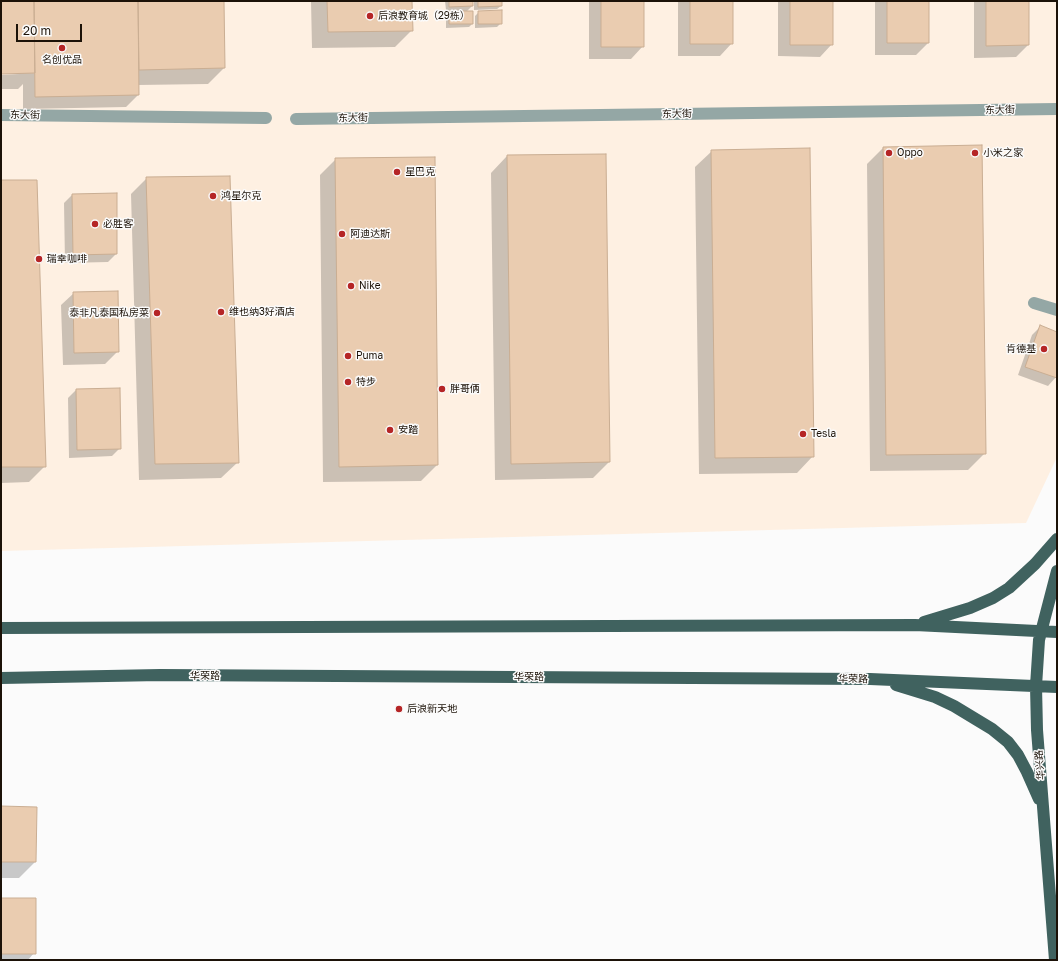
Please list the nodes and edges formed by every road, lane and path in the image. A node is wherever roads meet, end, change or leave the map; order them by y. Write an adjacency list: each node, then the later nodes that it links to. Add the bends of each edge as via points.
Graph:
1 (1057, 109): 4 (street, 东大街)
2 (1, 115): 3 (street, 东大街)
3 (266, 118)
4 (296, 119)
5 (1034, 303): 6 (street)
6 (1057, 310)
7 (1057, 539): 9 (main road, via 1009,588 970,608)
8 (1057, 572): 11 (main road, 华兴路)
9 (915, 625): 10 (main road); 11 (main road)
10 (1, 628)
11 (1041, 631): 12 (main road); 15 (main road, 华兴路)
12 (1057, 632)
13 (1, 678): 14 (main road, 华荣路, via 175,676)
14 (870, 679): 15 (main road, 华荣路); 17 (main road, via 935,697 992,729 1008,742 1018,755 1036,791)
15 (1036, 686): 16 (main road, 华荣路); 17 (main road, 华兴路, via 1036,730)
16 (1057, 687)
17 (1044, 816): 18 (main road, 华兴路)
18 (1055, 960)

